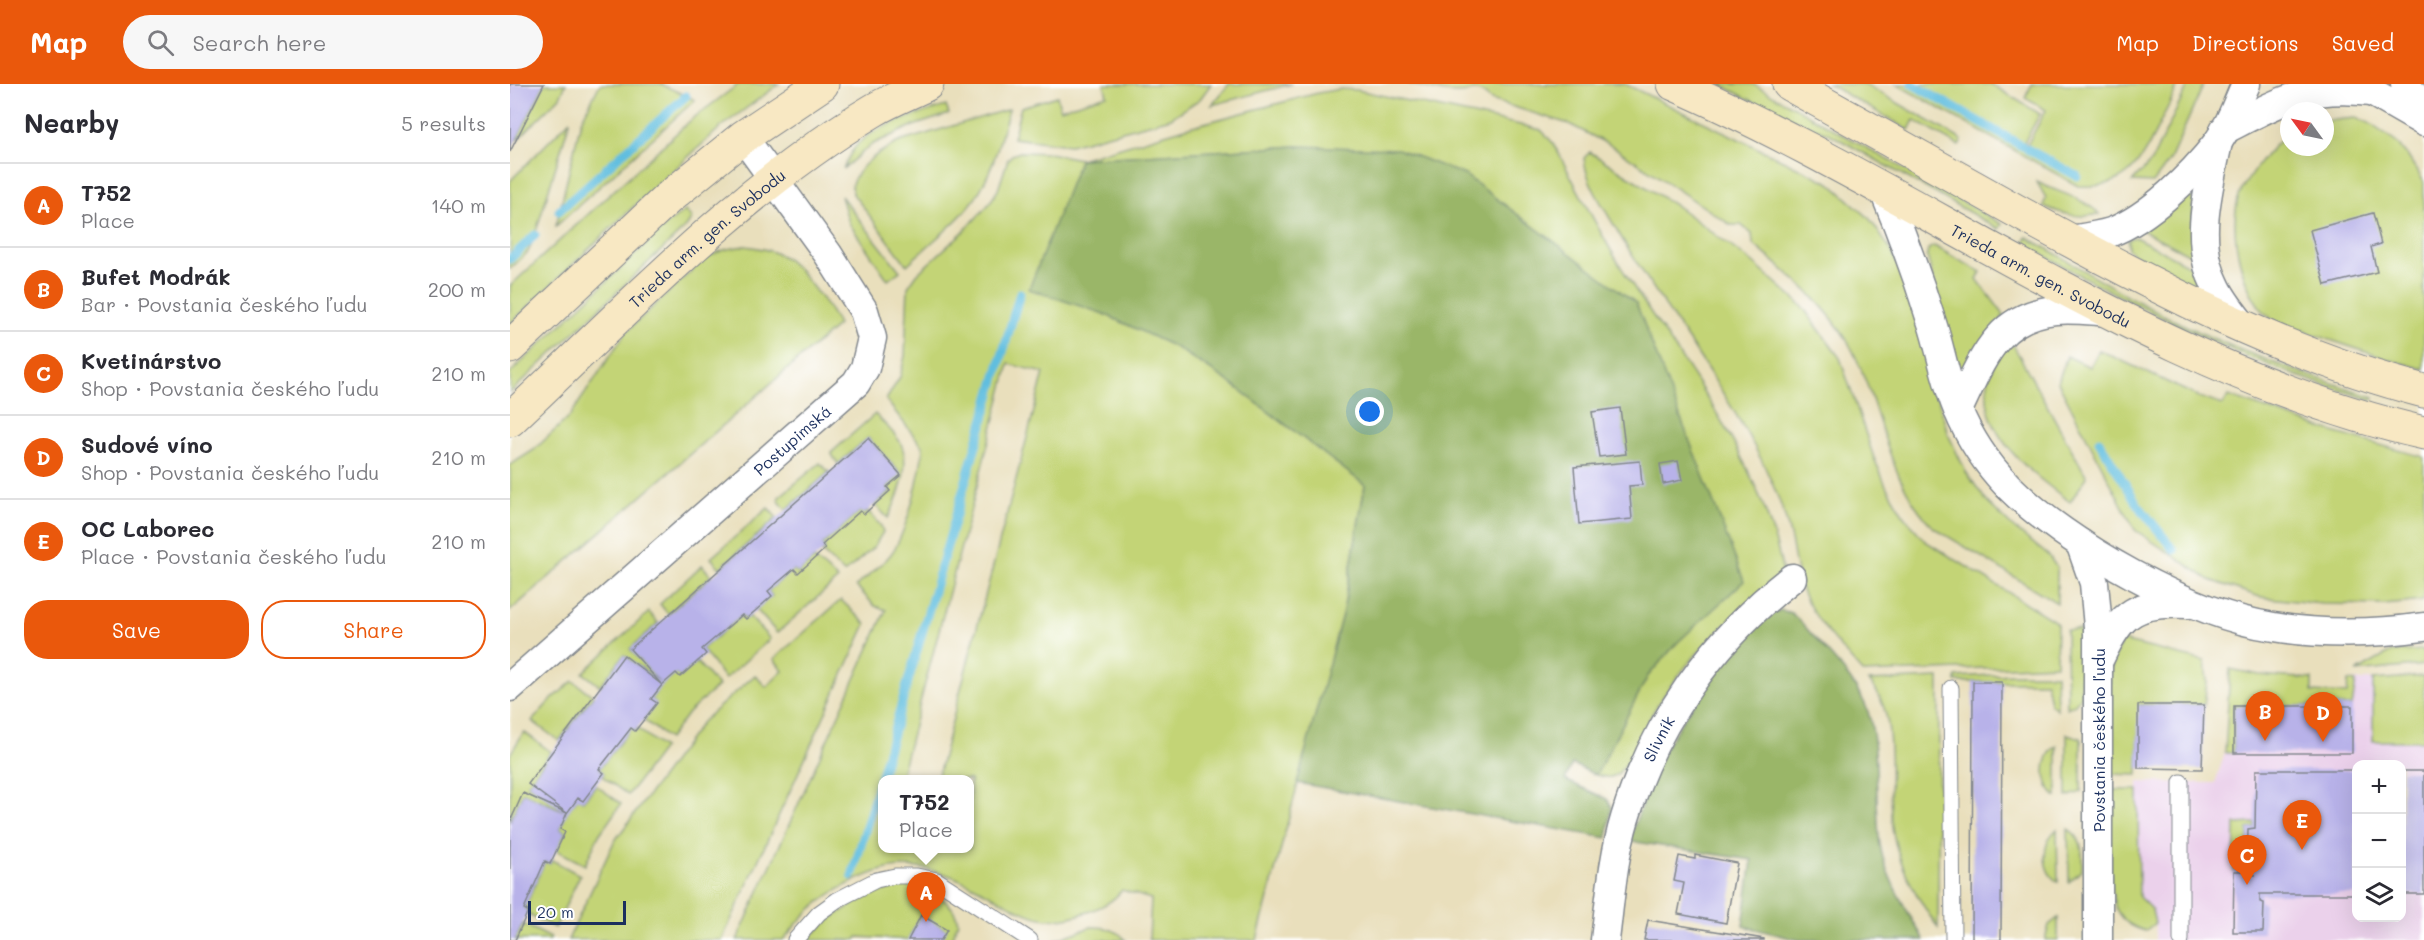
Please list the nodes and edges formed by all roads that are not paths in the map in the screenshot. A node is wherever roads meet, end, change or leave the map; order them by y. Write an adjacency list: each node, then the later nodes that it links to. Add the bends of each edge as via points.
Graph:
1 (822, 84): 13 (street)
2 (927, 84): 14 (street, Trieda arm. gen. Svobodu, via 875,110)
3 (1674, 84): 15 (street, Trieda arm. gen. Svobodu)
4 (1789, 84): 16 (street)
5 (2224, 84): 12 (street)
6 (2246, 84): 12 (street)
7 (2405, 84): 9 (street)
8 (2373, 87): 10 (street); 11 (street); 12 (street, via 2286,98)
9 (2424, 108)
10 (2424, 115)
11 (2424, 122)
12 (2221, 136): 16 (street, via 2166,196 2134,220 2111,231); 18 (street, via 2207,200 2204,249 2215,285)
13 (742, 137): 14 (street, Postupimská); 19 (street, via 667,199)
14 (774, 179): 22 (street, Trieda arm. gen. Svobodu, via 710,232); 29 (street, Postupimská, via 864,311 872,338 866,369 847,390)
15 (1884, 190): 17 (street, Trieda arm. gen. Svobodu); 21 (street, via 1919,278)
16 (2070, 240): 18 (street, via 2133,275)
17 (2112, 312): 21 (street, via 2058,310 2029,314 2010,325 1984,357); 23 (street, Trieda arm. gen. Svobodu, via 2220,364 2316,401)
18 (2244, 327): 20 (street)
19 (510, 347)
20 (2424, 391)
21 (1958, 410): 24 (street, via 1981,452 2006,484)
22 (510, 420)
23 (2424, 433)
24 (2080, 543): 26 (street); 28 (street, Povstania českého ľudu, via 2096,597)
25 (1792, 578): 34 (street, Slivník, via 1750,613 1694,678 1668,717 1643,766 1624,819)
26 (2200, 605): 27 (street, via 2273,627 2318,632 2372,633); 28 (street, via 2160,603 2133,612 2112,630)
27 (2424, 627)
28 (2098, 663): 36 (street, Povstania českého ľudu)
29 (510, 687)
30 (1951, 688): 35 (lane)
31 (2181, 783): 37 (lane)
32 (795, 940): 33 (lane, via 837,900 876,880 895,876 937,880)
33 (1030, 940)
34 (1605, 940)
35 (1953, 940)
36 (2098, 940)
37 (2181, 940)

